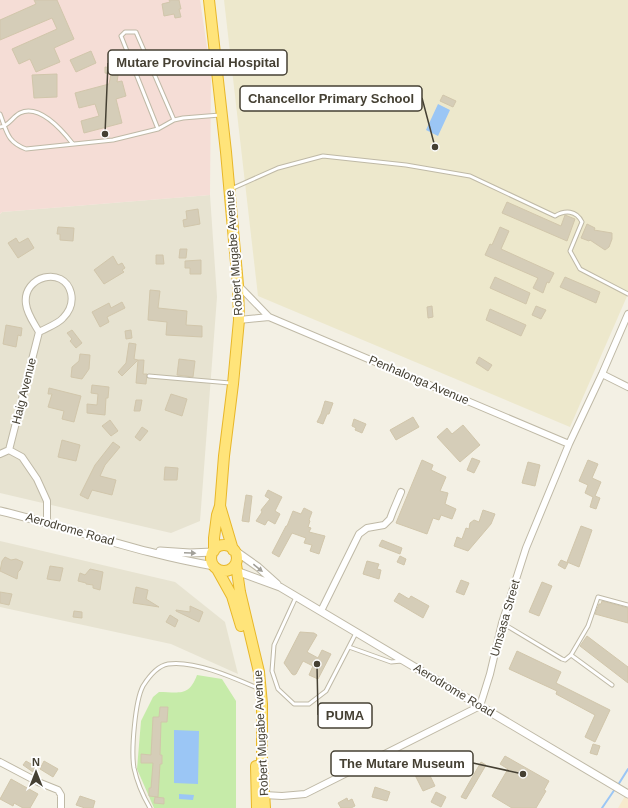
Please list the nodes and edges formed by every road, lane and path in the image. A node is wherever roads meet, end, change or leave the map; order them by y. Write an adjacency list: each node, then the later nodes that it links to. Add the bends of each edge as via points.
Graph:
1 (209, 0): 3 (highway, Robert Mugabe Avenue)
2 (0, 114): 5 (lane)
3 (222, 115): 4 (lane); 9 (highway, Robert Mugabe Avenue)
4 (174, 120): 7 (lane); 7 (lane, via 136,32 125,32 121,36)
5 (5, 126): 6 (lane); 8 (lane, via 9,137 16,145 26,149); 8 (lane, via 20,113 32,111 47,118)
6 (0, 127)
7 (158, 129): 8 (lane, via 113,140)
8 (73, 144)
9 (230, 190): 10 (highway, Robert Mugabe Avenue); 11 (lane, via 278,168 323,156 406,165 470,176 555,216 560,213 575,213 582,222 570,251 580,269)
10 (238, 285): 13 (street, Penhalonga Avenue); 14 (highway, Robert Mugabe Avenue)
11 (628, 294)
12 (628, 314): 16 (street, Umsasa Street)
13 (269, 317): 14 (street, Penhalonga Avenue); 20 (street, Penhalonga Avenue)
14 (239, 320): 18 (highway, Robert Mugabe Avenue)
15 (39, 332): 15 (street, via 29,314 26,296 30,285 40,278 52,276 69,286 71,306 62,319); 21 (street, Haig Avenue)
16 (602, 374): 19 (street); 20 (street, Umsasa Street)
17 (148, 376): 18 (lane)
18 (233, 384): 24 (highway, Robert Mugabe Avenue)
19 (628, 387)
20 (569, 444): 36 (street, Umsasa Street, via 526,548)
21 (9, 450): 22 (street); 26 (street, via 22,458 37,479 47,501)
22 (0, 454)
23 (401, 492): 35 (street, via 392,515 384,525 367,528 359,534)
24 (220, 506): 28 (highway, Robert Mugabe Avenue); 29 (highway, Robert Mugabe Avenue, via 215,525)
25 (0, 510): 26 (street, Aerodrome Road)
26 (47, 522): 27 (street, Aerodrome Road)
27 (140, 549): 29 (street, Aerodrome Road, one-way to 29); 30 (street, Aerodrome Road)
28 (233, 550): 29 (highway, via 221,546); 31 (highway, via 236,555); 32 (street, Aerodrome Road, one-way to 32, via 258,567)
29 (214, 552): 30 (highway, via 212,560)
30 (216, 567): 31 (highway, via 224,571); 42 (highway, Robert Mugabe Avenue, via 237,611 250,657)
31 (234, 568): 32 (street, Aerodrome Road); 45 (highway, Robert Mugabe Avenue, via 261,686)
32 (280, 587): 33 (street, Aerodrome Road)
33 (296, 597): 35 (street, Aerodrome Road); 38 (lane, via 274,645 272,671 278,689 294,704 309,704 326,691)
34 (628, 605): 39 (lane, via 598,596 588,626)
35 (320, 611): 37 (street, Aerodrome Road)
36 (502, 623): 39 (lane, via 562,659 565,660); 43 (street, Umsasa Street)
37 (356, 632): 38 (lane); 40 (street, Aerodrome Road)
38 (349, 647): 40 (lane, via 391,662)
39 (571, 655): 41 (lane)
40 (404, 661): 43 (street, Aerodrome Road)
41 (612, 685)
42 (255, 687): 48 (lane, via 225,674 182,663 166,664 152,673 143,688 133,734 134,768); 49 (highway, Robert Mugabe Avenue)
43 (480, 706): 45 (street, via 305,794); 46 (street, Aerodrome Road)
44 (0, 762): 47 (street, via 58,790)
45 (264, 794): 50 (highway, Robert Mugabe Avenue)
46 (628, 794)
47 (61, 808)
48 (150, 808)
49 (257, 808)
50 (265, 808)

